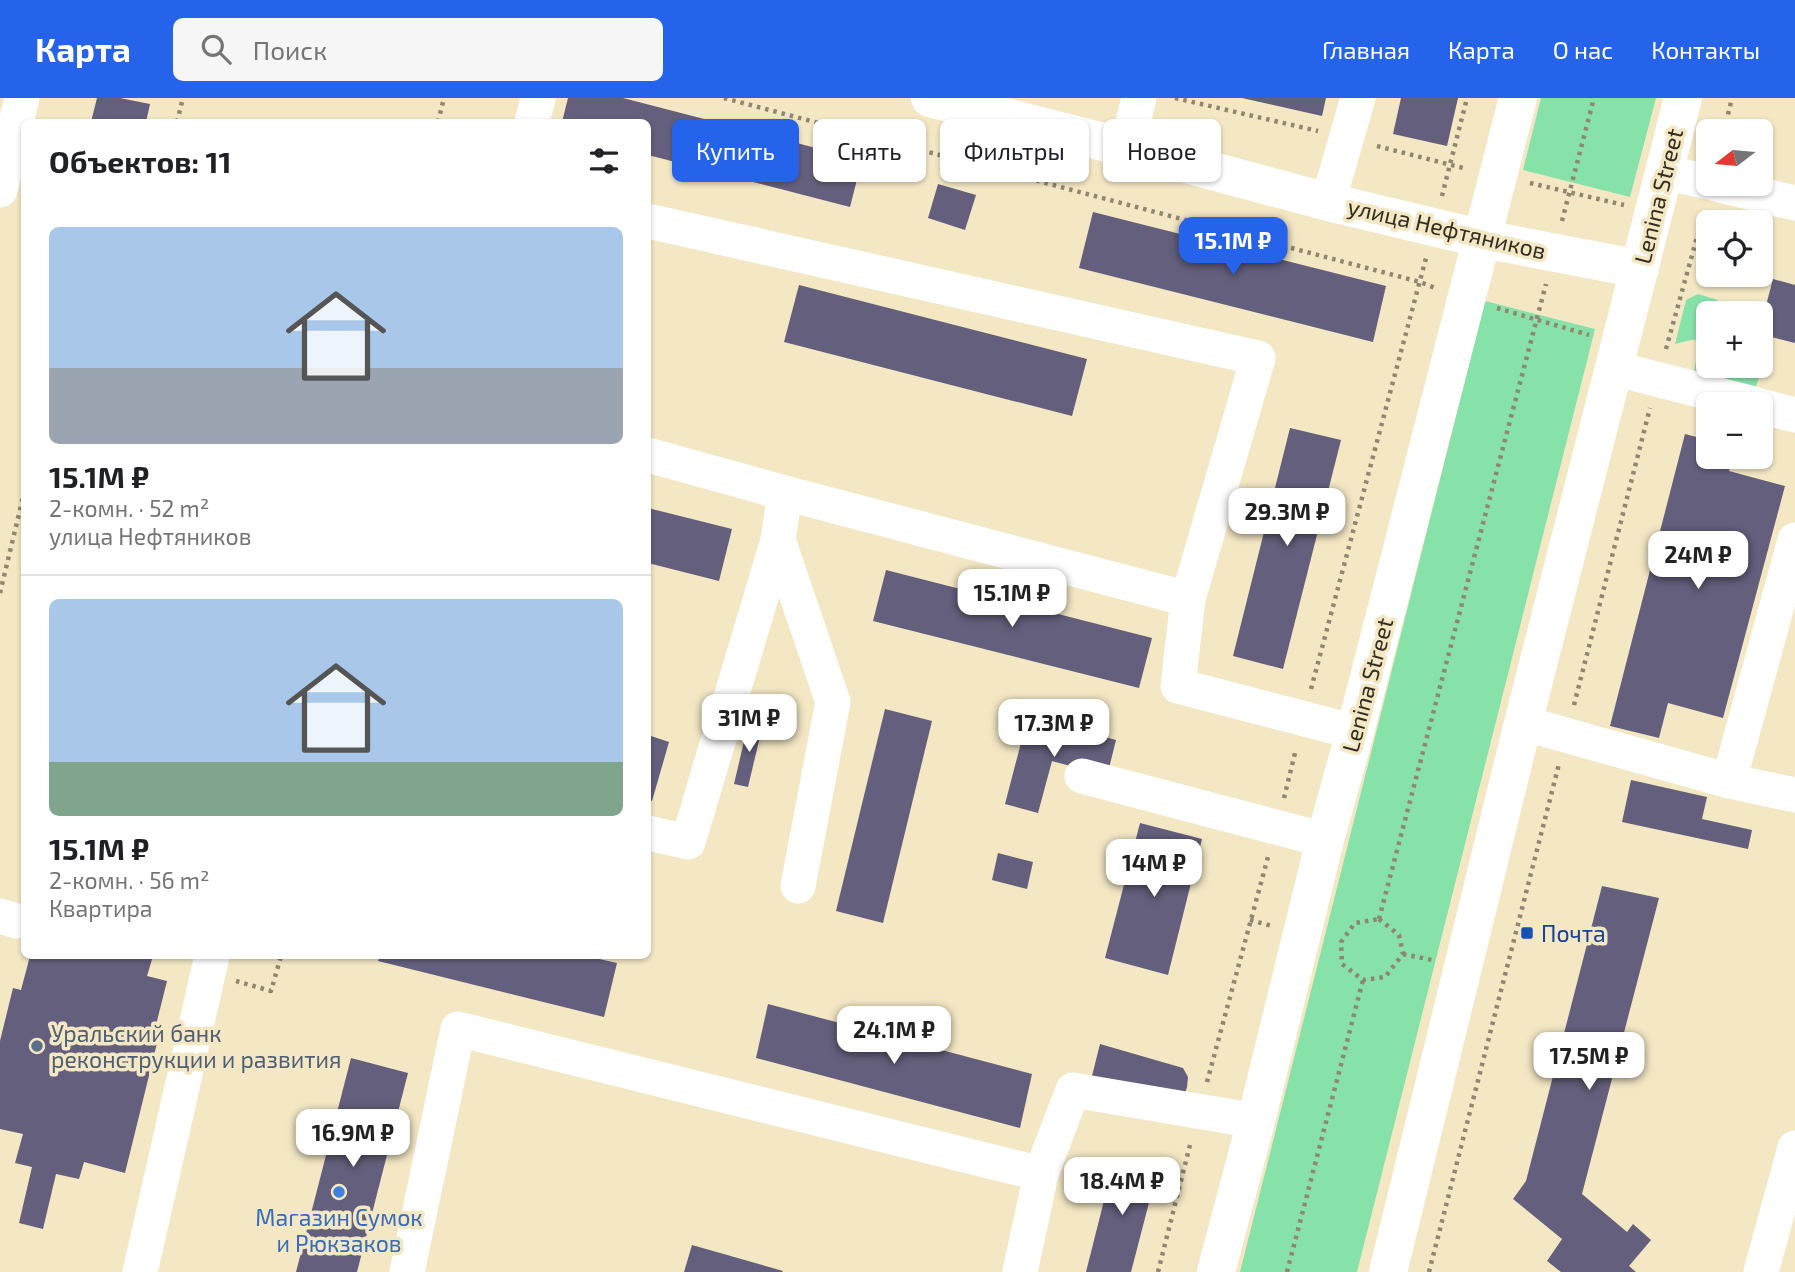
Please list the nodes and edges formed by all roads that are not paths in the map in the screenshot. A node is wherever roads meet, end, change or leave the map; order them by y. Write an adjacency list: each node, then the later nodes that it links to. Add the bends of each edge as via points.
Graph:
1 (22, 98): 14 (lane)
2 (538, 98): 8 (lane)
3 (930, 98): 10 (main road, улица Нефтяников)
4 (1139, 98): 9 (lane)
5 (1358, 98): 16 (lane)
6 (1518, 98): 19 (main road, Lenina Street)
7 (1683, 98): 11 (main road, Lenina Street)
8 (533, 119)
9 (1134, 119)
10 (1103, 142)
11 (1664, 172): 13 (lane); 20 (main road, Lenina Street)
12 (1221, 173): 16 (main road, улица Нефтяников)
13 (1696, 179)
14 (0, 190)
15 (1769, 196): 17 (lane)
16 (1328, 202): 19 (main road, улица Нефтяников)
17 (1795, 202)
18 (651, 222): 29 (lane, via 1258,358)
19 (1483, 239): 20 (main road, улица Нефтяников); 31 (main road, Lenina Street)
20 (1640, 269): 21 (main road, Lenina Street)
21 (1616, 356): 22 (lane); 30 (main road, Lenina Street)
22 (1720, 392)
23 (1773, 409): 24 (lane)
24 (1795, 415)
25 (651, 456): 26 (lane)
26 (785, 493): 27 (lane); 29 (lane)
27 (778, 540): 35 (lane, via 688,842); 37 (lane, via 833,702)
28 (1795, 540): 33 (lane)
29 (1188, 598): 31 (lane, via 1178,686)
30 (1523, 723): 33 (lane); 46 (main road, Lenina Street)
31 (1355, 732): 36 (main road, Lenina Street)
32 (1082, 776): 36 (lane)
33 (1729, 781): 34 (lane)
34 (1795, 795)
35 (651, 834)
36 (1325, 841): 39 (main road, Lenina Street)
37 (798, 886)
38 (210, 965): 42 (lane)
39 (1256, 1121): 41 (lane, via 1073,1090); 45 (main road, Lenina Street)
40 (1795, 1148): 47 (lane)
41 (1041, 1174): 43 (lane, via 458,1029); 44 (lane)
42 (140, 1272)
43 (407, 1272)
44 (1020, 1272)
45 (1216, 1272)
46 (1388, 1272)
47 (1761, 1272)

